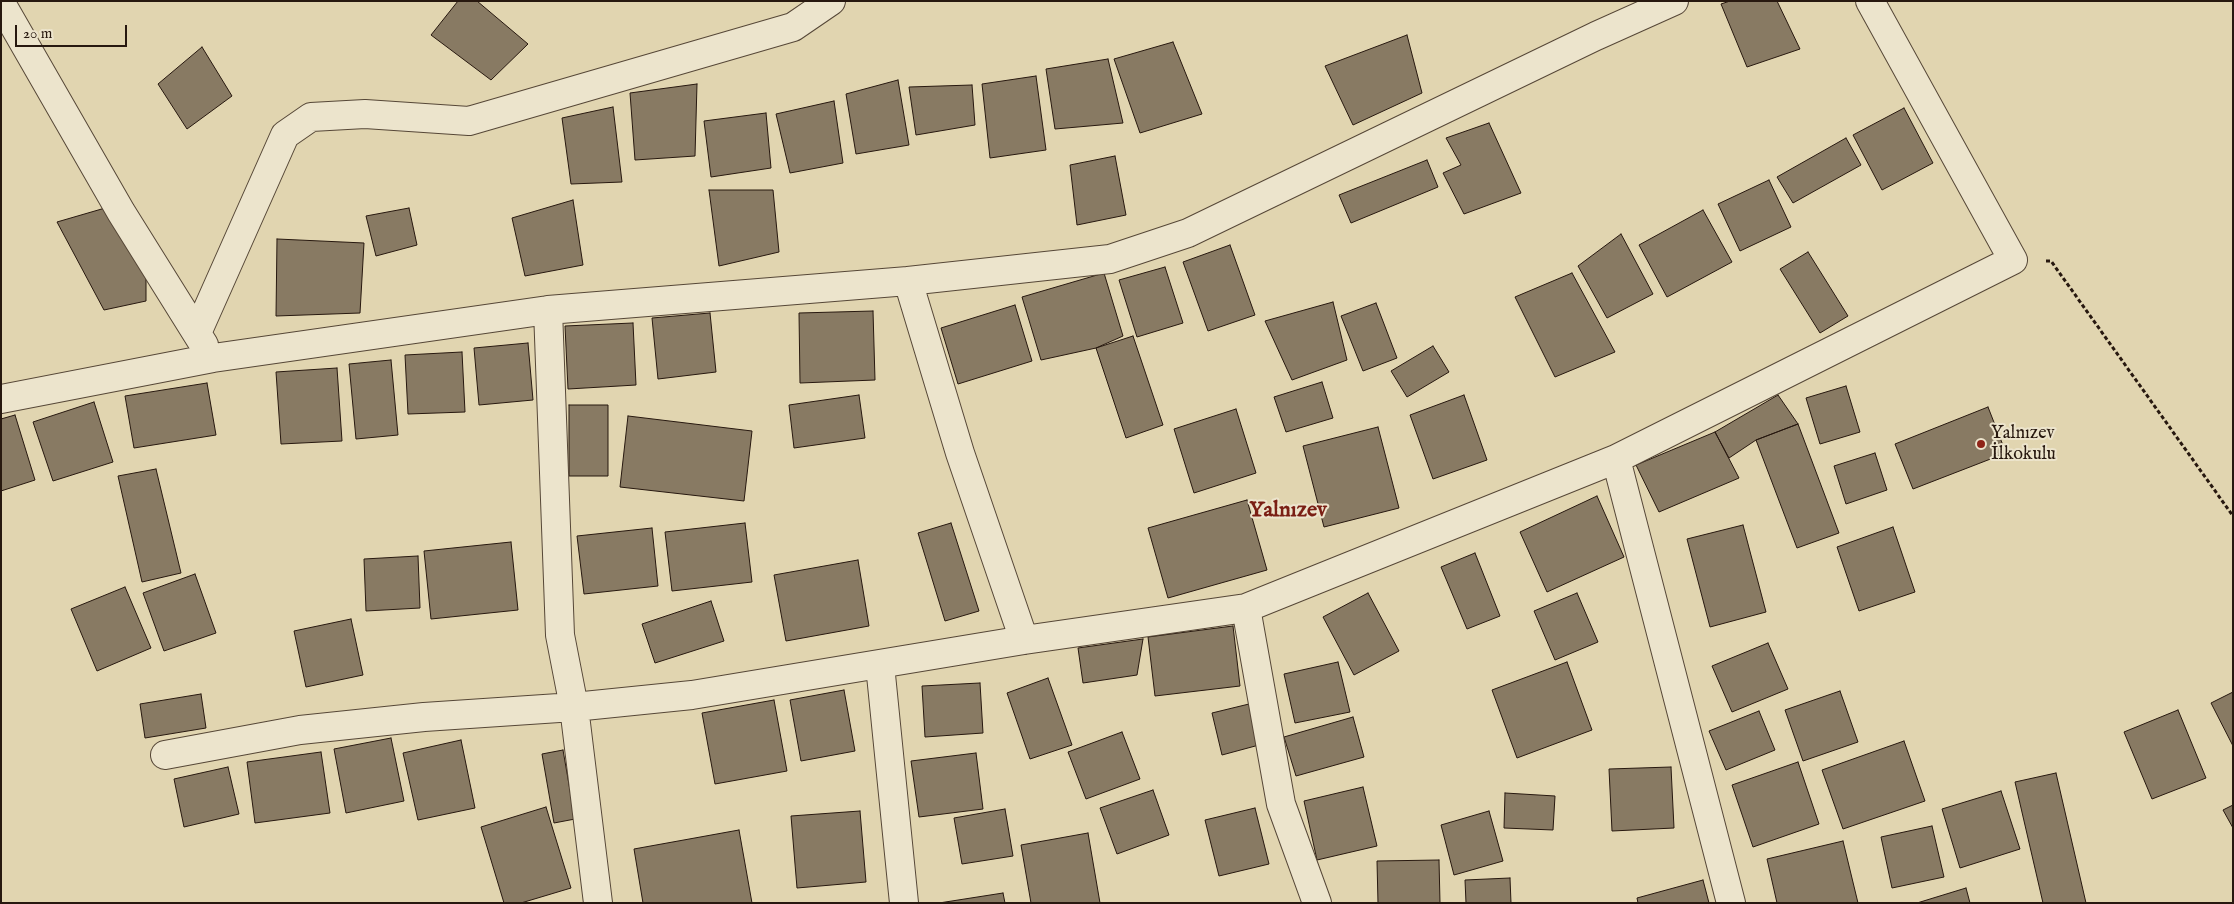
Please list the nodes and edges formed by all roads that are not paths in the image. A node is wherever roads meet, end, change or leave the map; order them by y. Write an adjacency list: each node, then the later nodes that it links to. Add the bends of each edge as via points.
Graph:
1 (831, 1): 7 (street, via 794,27 469,121 365,114 311,117 285,135)
2 (1674, 1): 5 (street, via 1188,233 1110,259)
3 (1870, 1): 10 (street, via 2013,260)
4 (1, 3): 7 (street, via 121,212)
5 (908, 281): 6 (street); 12 (street, via 960,453)
6 (548, 310): 8 (street); 14 (street, via 560,635)
7 (197, 333): 8 (street)
8 (213, 358): 9 (street)
9 (1, 399)
10 (1616, 459): 11 (street); 19 (street)
11 (1246, 608): 12 (street); 18 (street, via 1281,804)
12 (1024, 640): 13 (street)
13 (880, 665): 14 (street, via 692,695); 17 (street)
14 (574, 707): 15 (street, via 424,717 300,730); 16 (street)
15 (165, 756)
16 (598, 903)
17 (904, 903)
18 (1317, 903)
19 (1731, 903)

